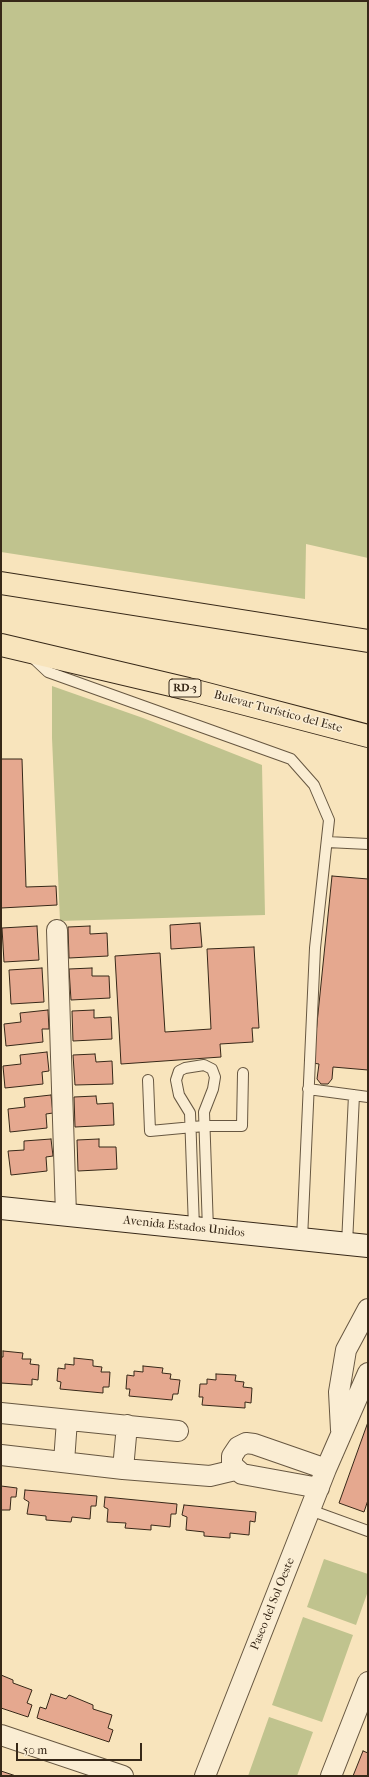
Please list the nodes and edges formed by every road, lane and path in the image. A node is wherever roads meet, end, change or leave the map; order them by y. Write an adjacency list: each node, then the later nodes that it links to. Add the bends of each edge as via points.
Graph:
1 (1, 583): 2 (highway)
2 (368, 641)
3 (1, 645): 4 (highway, Bulevar Turístico del Este / RD-3)
4 (26, 651): 5 (highway, Bulevar Turístico del Este / RD-3, via 188,689); 6 (lane, via 48,672 291,759 314,785 329,820)
5 (368, 736)
6 (327, 842): 7 (lane); 11 (lane, via 315,948)
7 (368, 844)
8 (57, 930): 17 (street)
9 (243, 1073): 14 (lane, via 242,1126)
10 (148, 1080): 15 (lane, via 150,1131)
11 (308, 1089): 12 (lane); 19 (lane)
12 (354, 1096): 13 (lane); 20 (lane)
13 (368, 1097)
14 (204, 1126): 15 (lane); 15 (lane, via 204,1112 215,1077 212,1069 204,1065 179,1071 176,1080 179,1095 190,1113); 18 (lane)
15 (190, 1128): 18 (lane)
16 (1, 1208): 17 (street, Avenida Estados Unidos)
17 (66, 1215): 18 (street, Avenida Estados Unidos)
18 (201, 1229): 19 (street, Avenida Estados Unidos)
19 (302, 1239): 20 (street, Avenida Estados Unidos)
20 (358, 1245)
21 (365, 1319): 27 (street, Paseo del Sol Oeste, via 346,1350 339,1392)
22 (368, 1373): 27 (street, Paseo del Sol Oeste)
23 (1, 1414): 24 (street)
24 (67, 1420): 25 (street); 29 (street)
25 (128, 1425): 26 (street); 30 (street)
26 (178, 1431)
27 (342, 1432): 32 (street, Paseo del Sol Oeste)
28 (1, 1455): 29 (street)
29 (64, 1462): 30 (street)
30 (123, 1469): 31 (street, via 210,1476)
31 (235, 1470): 32 (street, via 242,1474); 32 (street, via 232,1456 238,1447 246,1443 260,1444)
32 (322, 1478): 33 (street, Paseo del Sol Oeste)
33 (310, 1510): 34 (lane); 38 (street, Paseo del Sol Oeste)
34 (368, 1531)
35 (368, 1682): 39 (street)
36 (1, 1735): 37 (street)
37 (123, 1776)
38 (204, 1776)
39 (331, 1776)

